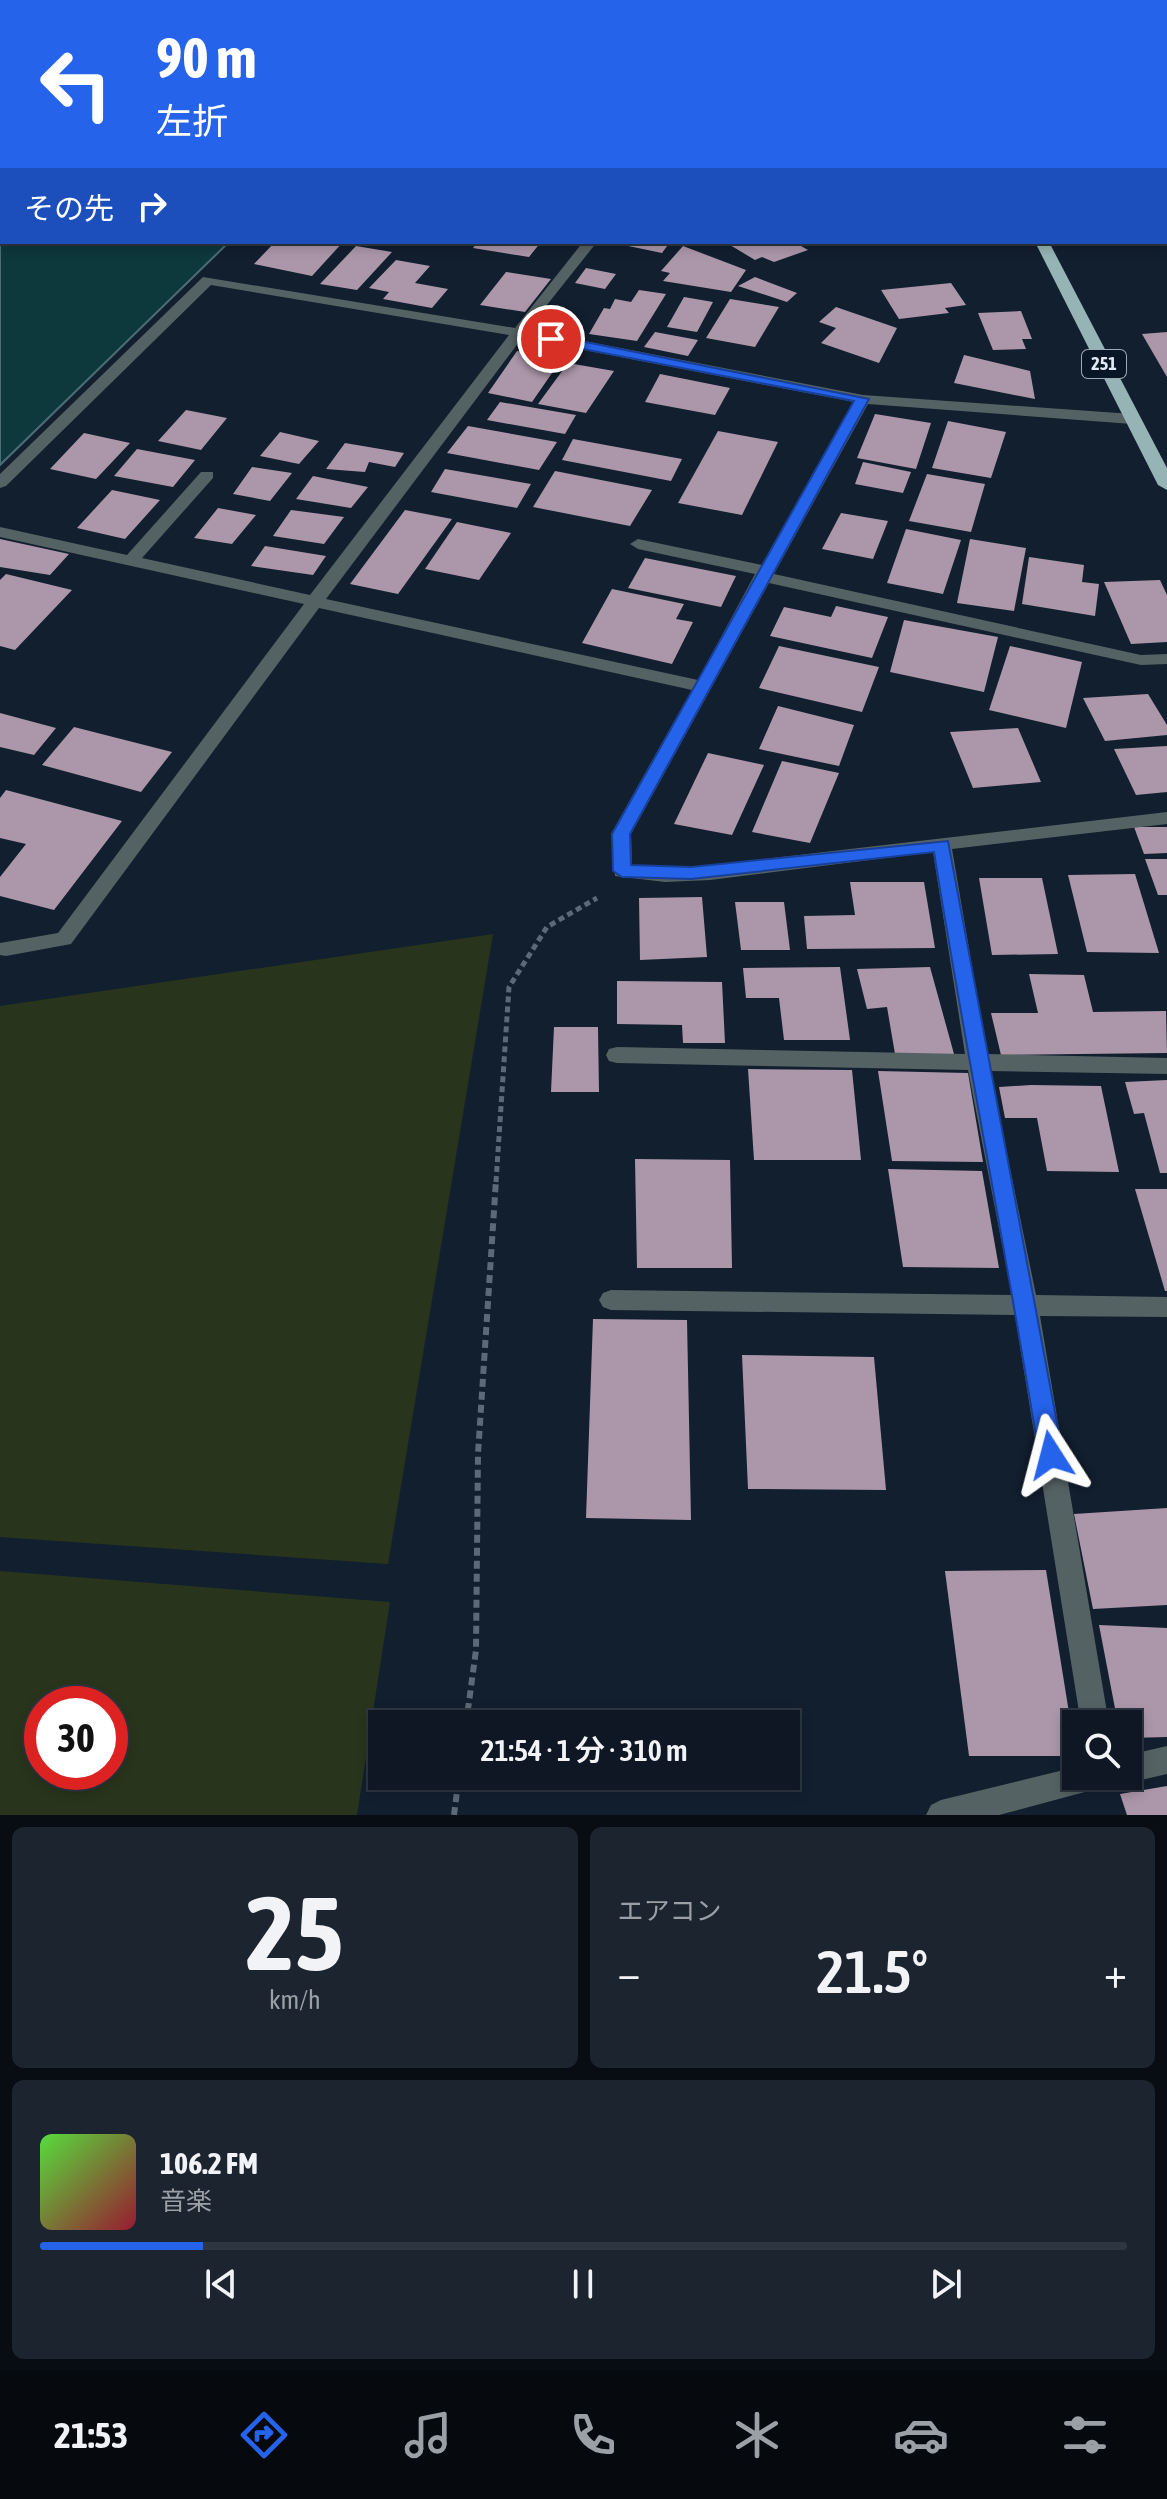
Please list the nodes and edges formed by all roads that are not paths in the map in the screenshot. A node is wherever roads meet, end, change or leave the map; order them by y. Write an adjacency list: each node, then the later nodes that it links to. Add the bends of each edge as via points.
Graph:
1 (588, 244): 3 (street)
2 (1043, 244): 5 (highway, 251)
3 (519, 333): 4 (street); 7 (street, via 208,280); 13 (street)
4 (863, 399): 5 (street); 12 (street)
5 (1132, 419): 8 (highway, 251)
6 (207, 475): 11 (street)
7 (0, 483)
8 (1167, 485)
9 (0, 532): 11 (street)
10 (638, 544): 12 (street)
11 (132, 560): 13 (street)
12 (764, 574): 14 (street, via 1141,660); 15 (street)
13 (314, 599): 15 (street); 18 (street, via 64,939)
14 (1167, 659)
15 (702, 687): 17 (street, via 621,834 622,871 691,873)
16 (1167, 818): 17 (street, via 1038,829)
17 (942, 845): 20 (street)
18 (6, 949)
19 (617, 1055): 20 (street)
20 (978, 1065): 21 (street); 23 (street)
21 (1167, 1066)
22 (611, 1300): 23 (street)
23 (1026, 1306): 24 (street); 25 (street)
24 (1167, 1307)
25 (1093, 1710)
26 (1167, 1760): 27 (street)
27 (1142, 1766)
28 (1062, 1785): 29 (street)
29 (941, 1815)

